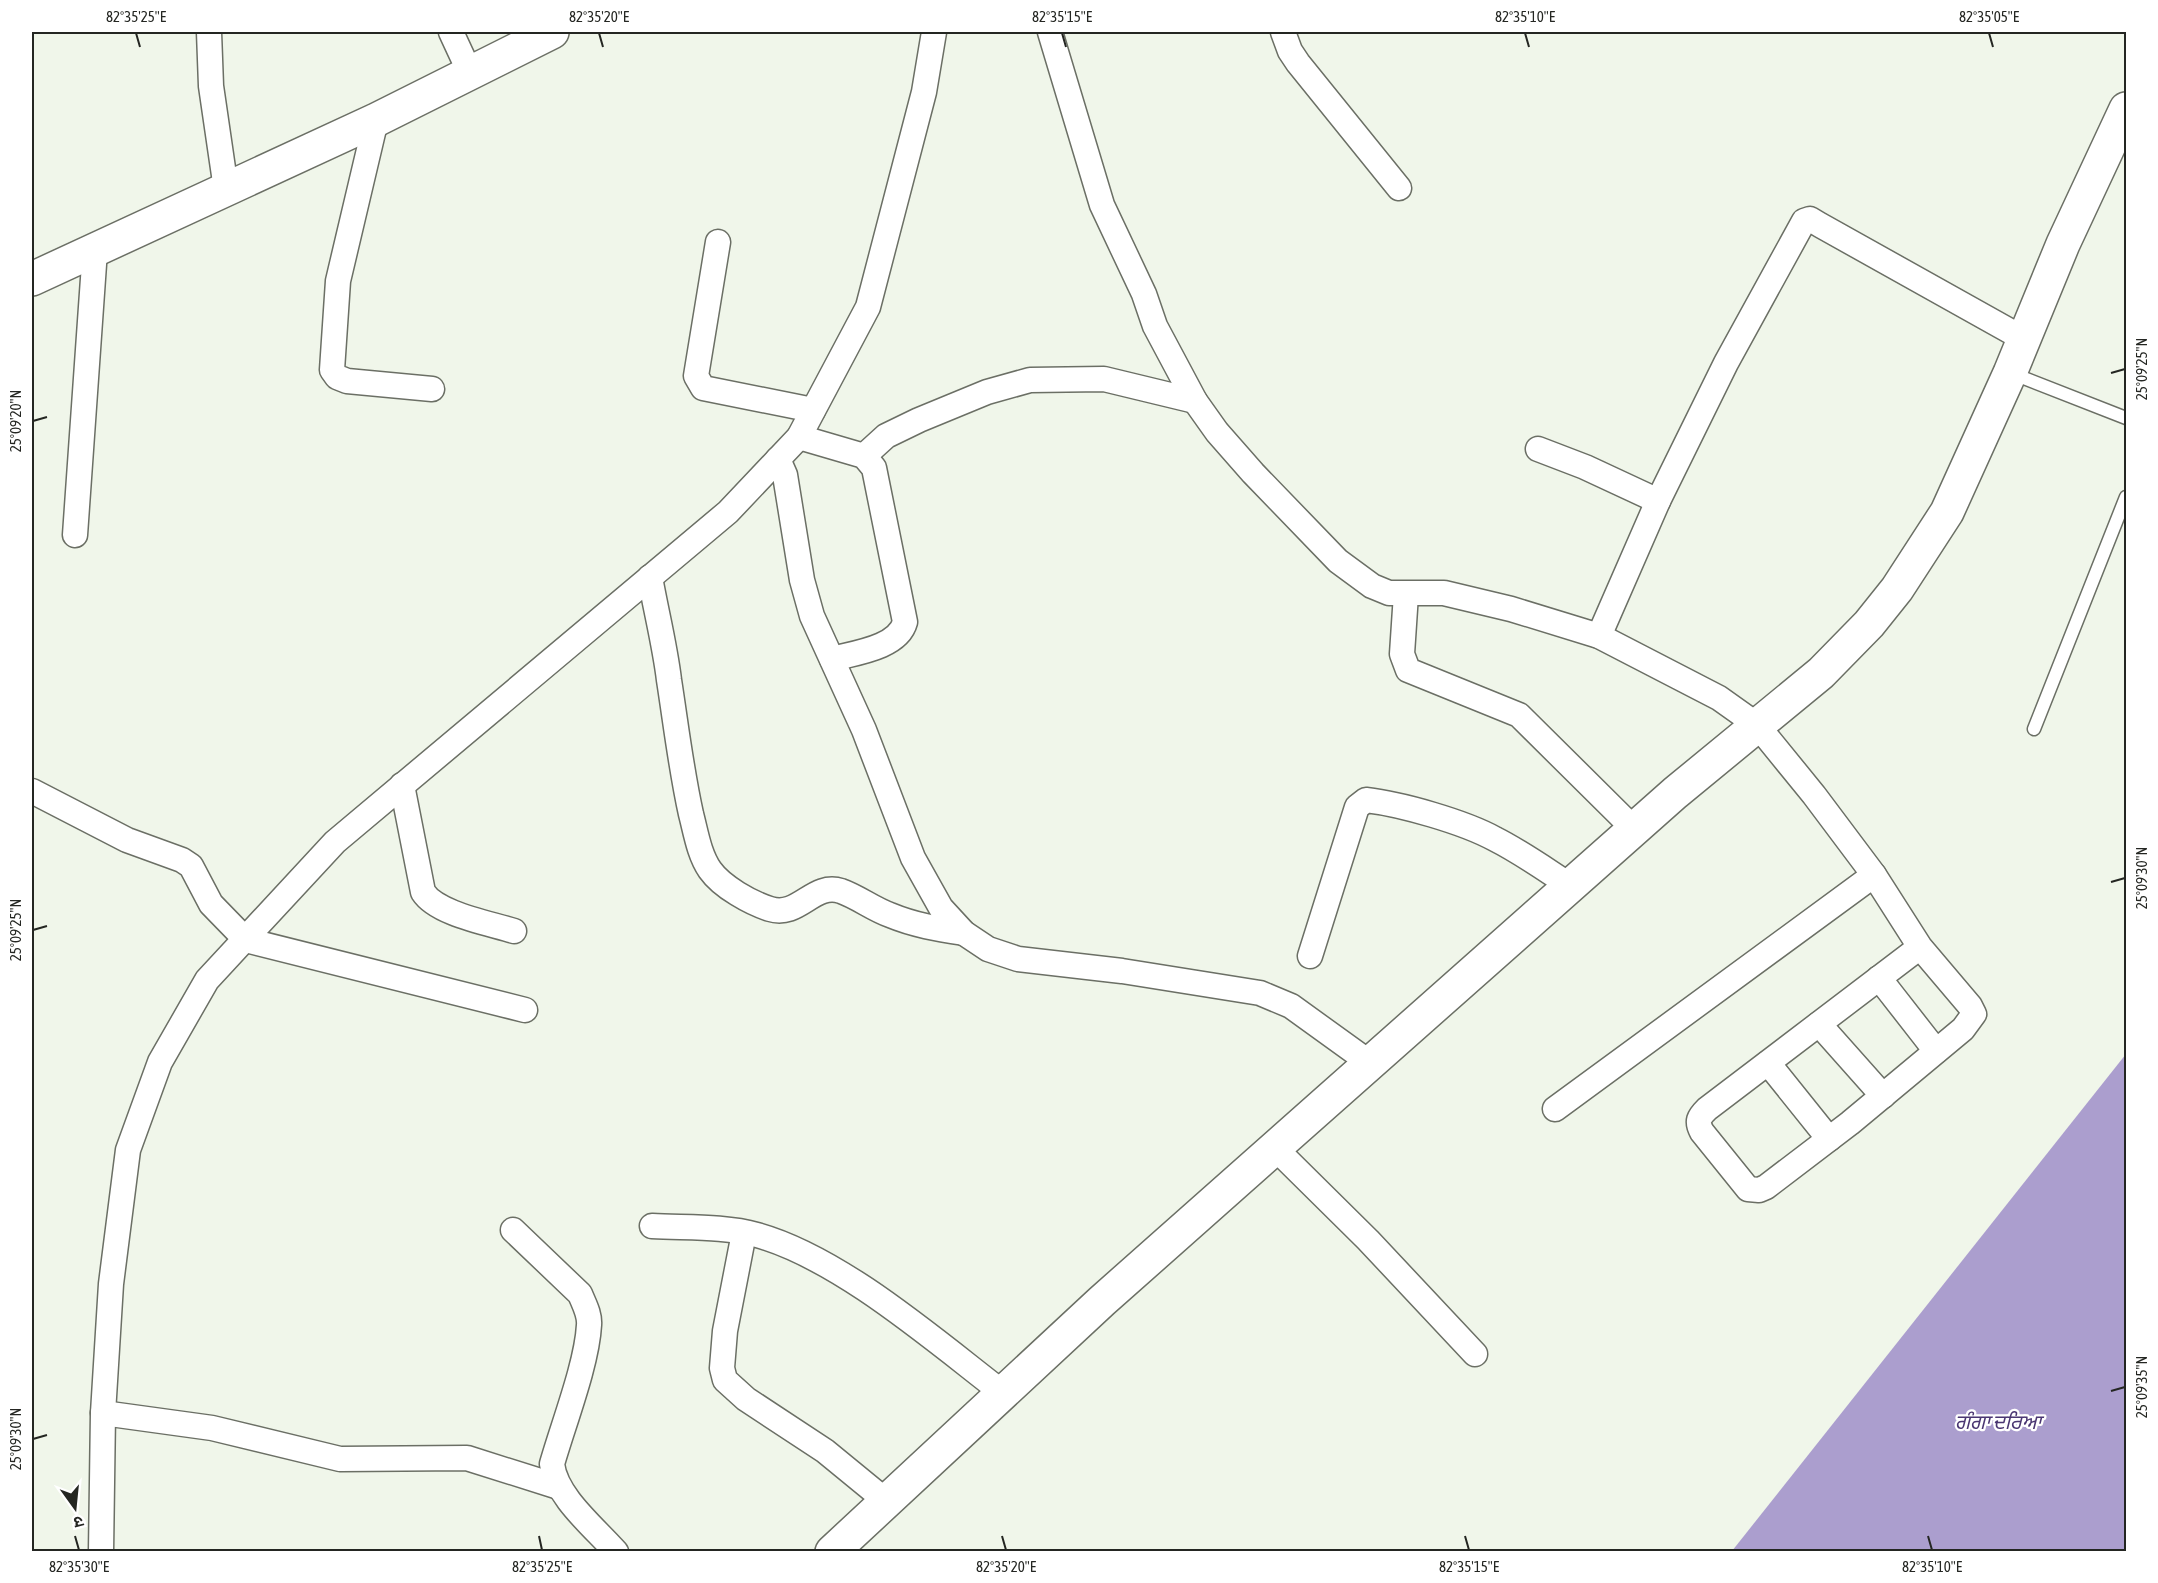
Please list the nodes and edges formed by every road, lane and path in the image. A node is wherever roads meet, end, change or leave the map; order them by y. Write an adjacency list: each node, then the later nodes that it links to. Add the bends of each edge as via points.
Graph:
1 (209, 32): 11 (street, via 211,86)
2 (451, 32): 7 (street)
3 (552, 32): 7 (main road)
4 (934, 32): 19 (street, via 924,92 868,307)
5 (1050, 32): 18 (street, via 1102,205 1155,326)
6 (1283, 32): 10 (street, via 1298,63)
7 (470, 73): 9 (main road)
8 (2127, 109): 15 (main road, via 2063,244)
9 (376, 120): 11 (main road); 17 (street, via 338,281 332,370 347,381)
10 (1399, 188)
11 (226, 189): 13 (main road)
12 (718, 242): 19 (street, via 697,382 703,388)
13 (95, 250): 14 (main road); 27 (street)
14 (32, 279)
15 (2024, 339): 16 (main road); 26 (street, via 1808,219 1726,363)
16 (2010, 373): 20 (lane); 32 (main road, via 1947,512 1897,590 1821,672)
17 (432, 388)
18 (1195, 401): 23 (street, via 1104,379 1030,380 987,392 919,420 886,436); 29 (street, via 1253,473 1338,561 1372,586)
19 (813, 411): 21 (street)
20 (2127, 418)
21 (799, 437): 23 (street); 24 (street)
22 (1538, 449): 26 (street)
23 (864, 456): 31 (street, via 874,468 879,484 905,622 903,629 884,643)
24 (778, 459): 28 (street, via 728,512); 31 (street, via 790,499 802,580 812,616)
25 (2127, 497): 33 (lane)
26 (1658, 501): 30 (street)
27 (75, 535)
28 (650, 578): 34 (street); 40 (street, via 669,678 679,761 696,836 711,871 725,885 771,910 792,910 829,889 921,926)
29 (1406, 594): 30 (street, via 1444,593); 36 (street, via 1402,654 1408,670 1519,715)
30 (1599, 636): 32 (street, via 1719,698)
31 (832, 659): 40 (street, via 913,858 941,908)
32 (1757, 725): 36 (main road); 37 (street)
33 (2034, 729)
34 (402, 785): 39 (street, via 423,892 429,901); 41 (street, via 334,842)
35 (32, 791): 41 (street, via 128,840 191,866 211,904)
36 (1634, 829): 38 (main road)
37 (1874, 875): 42 (street); 51 (street)
38 (1571, 886): 43 (street, via 1495,838 1366,800 1357,807); 48 (main road)
39 (514, 931)
40 (964, 933): 48 (street, via 988,949 1018,959 1260,993 1291,1006)
41 (246, 940): 45 (street); 59 (street, via 207,981 160,1062 128,1150 111,1284)
42 (1920, 947): 44 (street); 47 (street, via 1974,1014 1963,1029)
43 (1310, 956)
44 (1879, 978): 46 (street); 47 (street)
45 (525, 1010)
46 (1819, 1024): 49 (street); 50 (street)
47 (1936, 1051): 50 (street)
48 (1370, 1063): 53 (main road)
49 (1768, 1063): 52 (street); 52 (street, via 1707,1109 1699,1118 1702,1132 1753,1191 1766,1187)
50 (1883, 1096): 52 (street)
51 (1556, 1109)
52 (1829, 1139)
53 (1275, 1148): 57 (street); 58 (main road)
54 (652, 1226): 56 (street)
55 (513, 1230): 60 (street, via 580,1294 589,1324 552,1464)
56 (744, 1233): 58 (street, via 798,1251 841,1274); 61 (street, via 725,1331 724,1380 746,1400 825,1451)
57 (1475, 1354)
58 (1003, 1393): 61 (main road)
59 (103, 1413): 60 (street, via 212,1428 340,1459 467,1458); 62 (street)
60 (560, 1487): 63 (street)
61 (886, 1501): 64 (main road)
62 (101, 1551)
63 (616, 1551)
64 (832, 1551)

